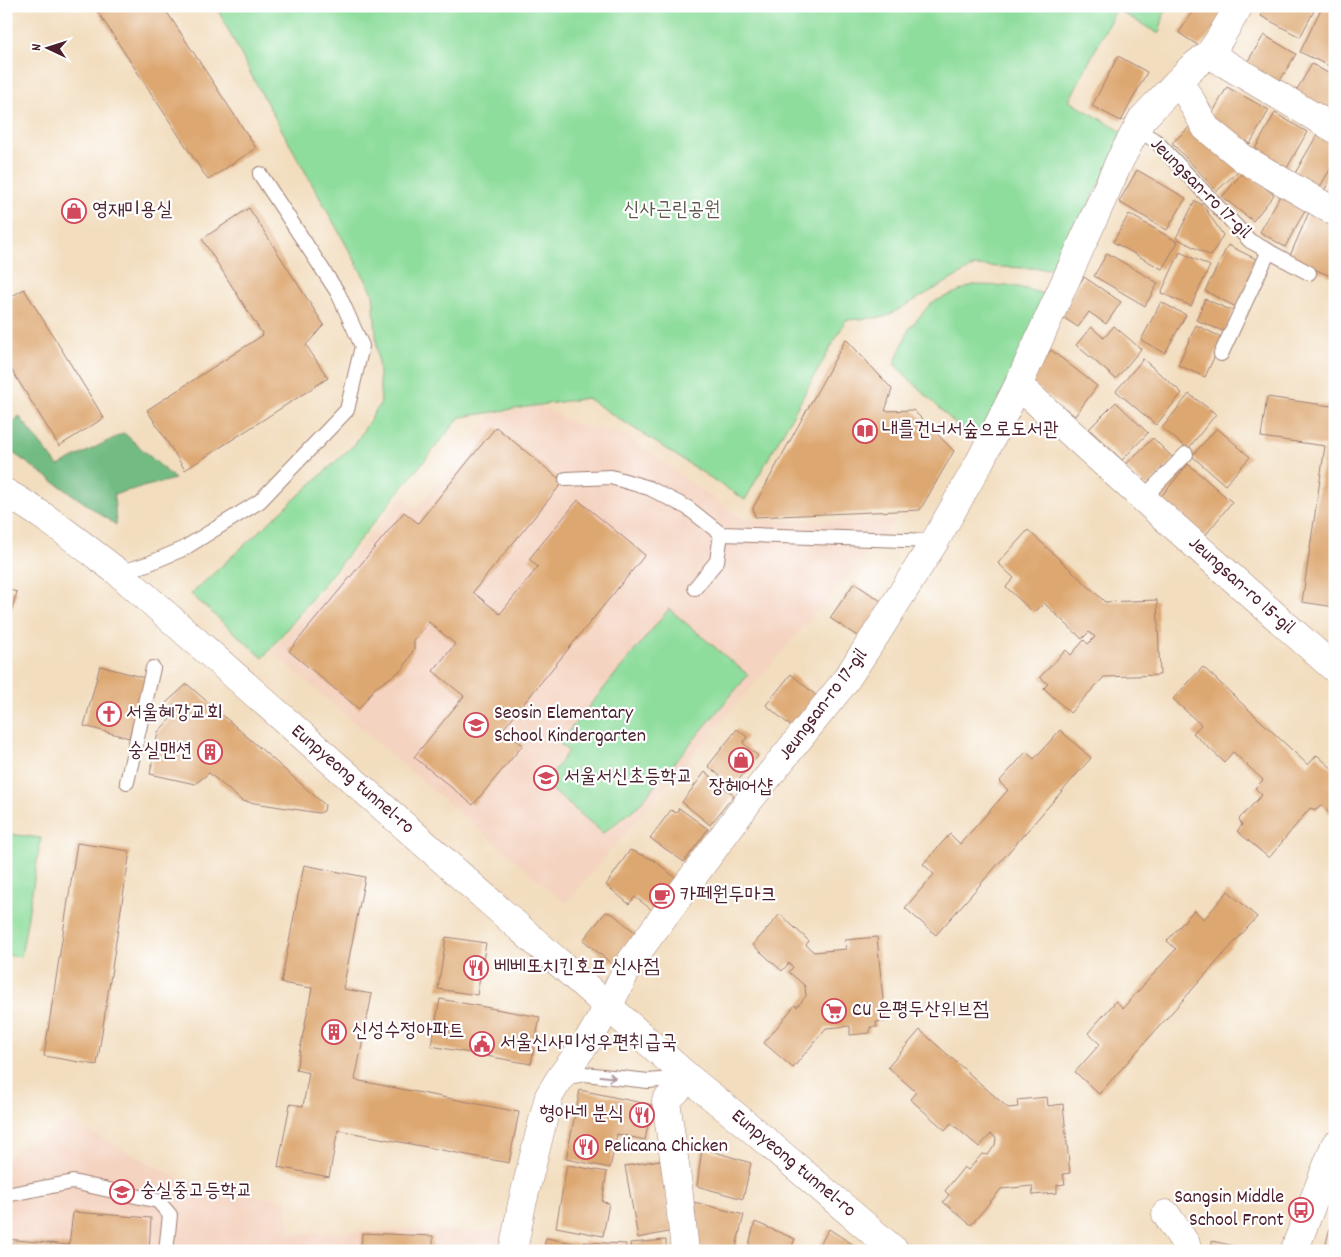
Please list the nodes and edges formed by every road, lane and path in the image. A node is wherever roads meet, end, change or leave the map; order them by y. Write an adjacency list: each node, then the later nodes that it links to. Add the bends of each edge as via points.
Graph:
1 (1239, 6): 2 (street, Jeungsan-ro 17-gil)
2 (1208, 54): 3 (street, Jeungsan-ro 17-gil); 5 (street)
3 (1178, 82): 4 (street, Jeungsan-ro 17-gil); 7 (street, via 1206,128 1244,159)
4 (1136, 129): 8 (lane, Jeungsan-ro 17-gil, via 1156,141 1250,241); 11 (street, Jeungsan-ro 17-gil)
5 (1335, 129)
6 (260, 174): 18 (lane, via 338,293 362,346 348,410 260,501 184,549)
7 (1335, 212)
8 (1269, 252): 9 (lane); 10 (lane, Jeungsan-ro 17-gil)
9 (1309, 272)
10 (1221, 354)
11 (1017, 388): 15 (street, via 1028,394); 17 (street, Jeungsan-ro 17-gil)
12 (1186, 454): 15 (lane, via 1153,488)
13 (566, 479): 16 (lane, via 611,477 649,488 688,508)
14 (6, 493): 18 (street, Eunpyeong tunnel-ro, via 56,524)
15 (1148, 503): 21 (street, Jeungsan-ro 15-gil)
16 (720, 534): 17 (lane); 19 (lane, via 717,560)
17 (935, 541): 23 (street, Jeungsan-ro 17-gil, via 843,684 751,798 631,961)
18 (119, 573): 23 (street, Eunpyeong tunnel-ro)
19 (695, 588)
20 (153, 668): 22 (lane)
21 (1335, 669)
22 (127, 782)
23 (608, 1006): 24 (street, Jeungsan-ro 17-gil); 25 (street, Eunpyeong tunnel-ro)
24 (560, 1078): 25 (lane, one-way to 25, via 585,1074 648,1081); 30 (street, Jeungsan-ro 17-gil, via 549,1096)
25 (689, 1078): 31 (street, via 666,1101); 32 (street, Eunpyeong tunnel-ro)
26 (1335, 1145): 34 (street)
27 (6, 1195): 29 (lane, via 73,1182 158,1201 170,1215)
28 (1166, 1214): 33 (street, via 1186,1244)
29 (166, 1251)
30 (513, 1251)
31 (684, 1251)
32 (895, 1251)
33 (1187, 1251)
34 (1294, 1251)

